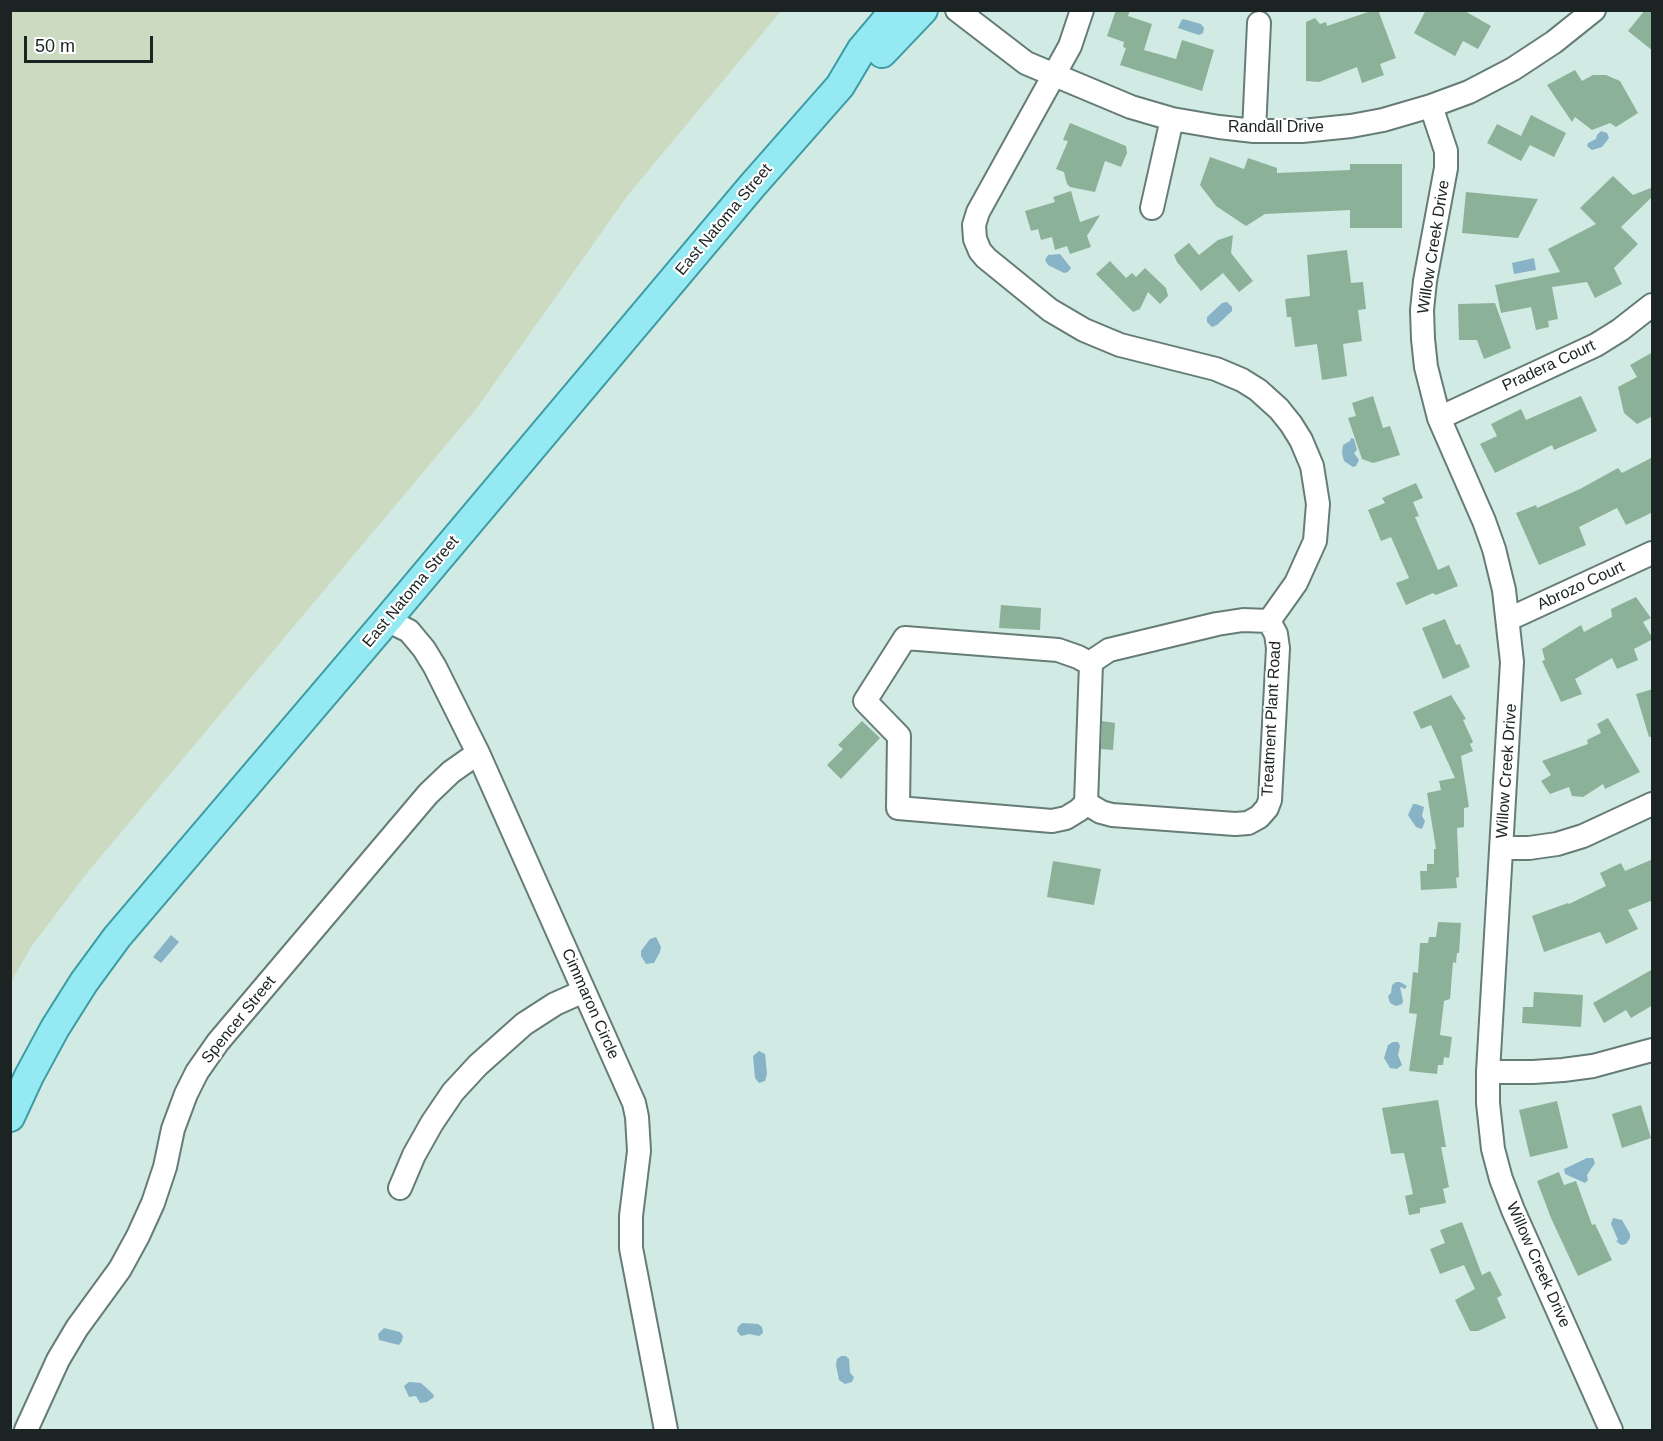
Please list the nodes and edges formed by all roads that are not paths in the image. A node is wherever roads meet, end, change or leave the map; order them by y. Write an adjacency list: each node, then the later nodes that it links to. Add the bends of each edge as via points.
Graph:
1 (895, 10): 8 (main road, East Natoma Street, via 862,49)
2 (923, 10): 8 (main road, East Natoma Street, via 873,61)
3 (957, 10): 7 (street, Randall Drive, via 1026,63)
4 (1082, 10): 7 (street, Treatment Plant Road, via 1070,46)
5 (1594, 10): 9 (street, Randall Drive, via 1513,69)
6 (1259, 23): 11 (street)
7 (1054, 76): 10 (street, Randall Drive); 18 (street, Treatment Plant Road, via 978,212 975,239 986,258 1058,315 1120,345 1216,369 1242,380 1265,396 1291,424 1312,466 1318,504 1315,541 1296,583)
8 (840, 86): 17 (main road, East Natoma Street)
9 (1431, 106): 11 (street, Randall Drive, via 1351,126); 14 (street, Willow Creek Drive, via 1446,151 1446,168 1422,310 1426,367)
10 (1172, 119): 11 (street, Randall Drive); 12 (street)
11 (1254, 131)
12 (1152, 208)
13 (1653, 305): 14 (street, Pradera Court, via 1596,345)
14 (1439, 418): 16 (street, Willow Creek Drive, via 1494,549)
15 (1653, 553): 16 (street, Abrozo Court)
16 (1509, 619): 23 (street, Willow Creek Drive, via 1512,690)
17 (387, 620): 20 (street, Cimmaron Circle, via 409,631 424,649); 27 (main road, East Natoma Street, via 117,938 55,1028)
18 (1269, 621): 19 (street, Treatment Plant Road, via 1217,624 1109,650); 21 (street, Treatment Plant Road, via 1278,648 1270,800 1259,817 1235,824 1112,815)
19 (1091, 664): 21 (street); 21 (street, via 1058,650 905,638 865,702 899,736 898,808 1052,821 1066,818)
20 (478, 753): 24 (street, Cimmaron Circle); 29 (street, Spencer Street, via 428,794 218,1041 197,1072 173,1129 165,1167 138,1236 58,1360)
21 (1086, 803)
22 (1653, 804): 23 (street, via 1557,844)
23 (1502, 848): 26 (street, Willow Creek Drive)
24 (584, 991): 28 (street, via 524,1024 477,1065 432,1123); 30 (street, Cimmaron Circle, via 637,1117 639,1151 631,1248)
25 (1653, 1050): 26 (street, via 1563,1070)
26 (1488, 1072): 31 (street, Willow Creek Drive, via 1493,1149 1501,1179)
27 (10, 1117)
28 (400, 1188)
29 (26, 1431)
30 (666, 1431)
31 (1611, 1431)

